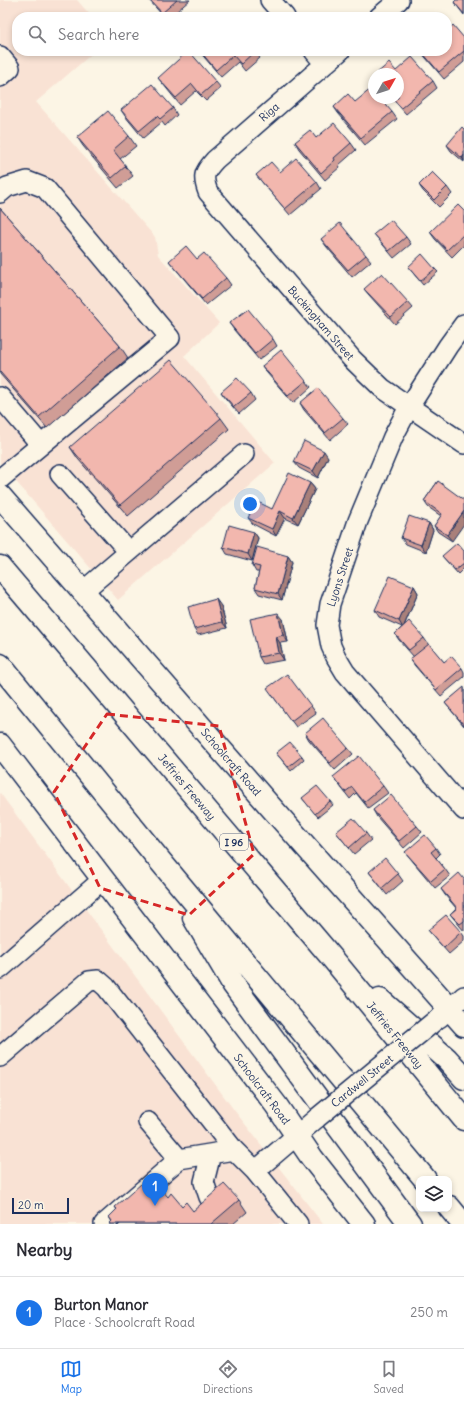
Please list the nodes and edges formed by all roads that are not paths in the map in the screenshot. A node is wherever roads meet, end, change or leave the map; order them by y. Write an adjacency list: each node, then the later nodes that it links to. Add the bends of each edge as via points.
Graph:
1 (270, 0): 3 (street)
2 (399, 0): 4 (street)
3 (281, 12)
4 (385, 12)
5 (0, 56): 7 (street, via 10,68)
6 (320, 57): 8 (street, Riga, via 215,160 205,171)
7 (0, 77)
8 (205, 177): 12 (street, Buckingham Street, via 204,184 208,192 352,359 382,388)
9 (0, 193): 14 (street, via 7,187 27,181 45,188 170,338)
10 (464, 324): 12 (street, Lyons Street)
11 (0, 397): 14 (street)
12 (409, 407): 13 (street, Buckingham Street); 24 (street, Lyons Street, via 393,437 358,521 330,604 327,625 331,646 345,672)
13 (464, 444)
14 (41, 445): 17 (street)
15 (244, 454): 19 (street)
16 (60, 474): 19 (street)
17 (0, 479)
18 (0, 496): 21 (main road, Schoolcraft Road)
19 (129, 552): 21 (street)
20 (0, 567): 27 (main road, Jeffries Freeway / I 96)
21 (82, 592): 29 (main road, Schoolcraft Road)
22 (0, 665): 25 (main road)
23 (0, 746): 26 (main road, Schoolcraft Road)
24 (464, 810)
25 (161, 862): 40 (main road); 46 (main road, via 232,984)
26 (102, 880): 28 (street); 35 (main road, Schoolcraft Road, via 276,1105)
27 (333, 959): 32 (main road, via 447,1059); 33 (main road, Jeffries Freeway / I 96)
28 (0, 969)
29 (450, 1008): 30 (main road, Schoolcraft Road); 35 (street, Cardwell Street, bridge)
30 (464, 1025)
31 (0, 1057): 36 (street, via 89,981 98,980)
32 (464, 1078)
33 (464, 1119)
34 (148, 1122): 38 (street)
35 (296, 1135): 39 (street, Cardwell Street); 45 (main road, Schoolcraft Road)
36 (234, 1150): 37 (street); 39 (street)
37 (211, 1154): 38 (street); 41 (street, via 204,1182 209,1197)
38 (179, 1159): 43 (street)
39 (255, 1171): 44 (street)
40 (423, 1176)
41 (218, 1208)
42 (452, 1211): 47 (main road)
43 (104, 1224)
44 (298, 1224)
45 (364, 1224)
46 (410, 1224)
47 (463, 1224)

